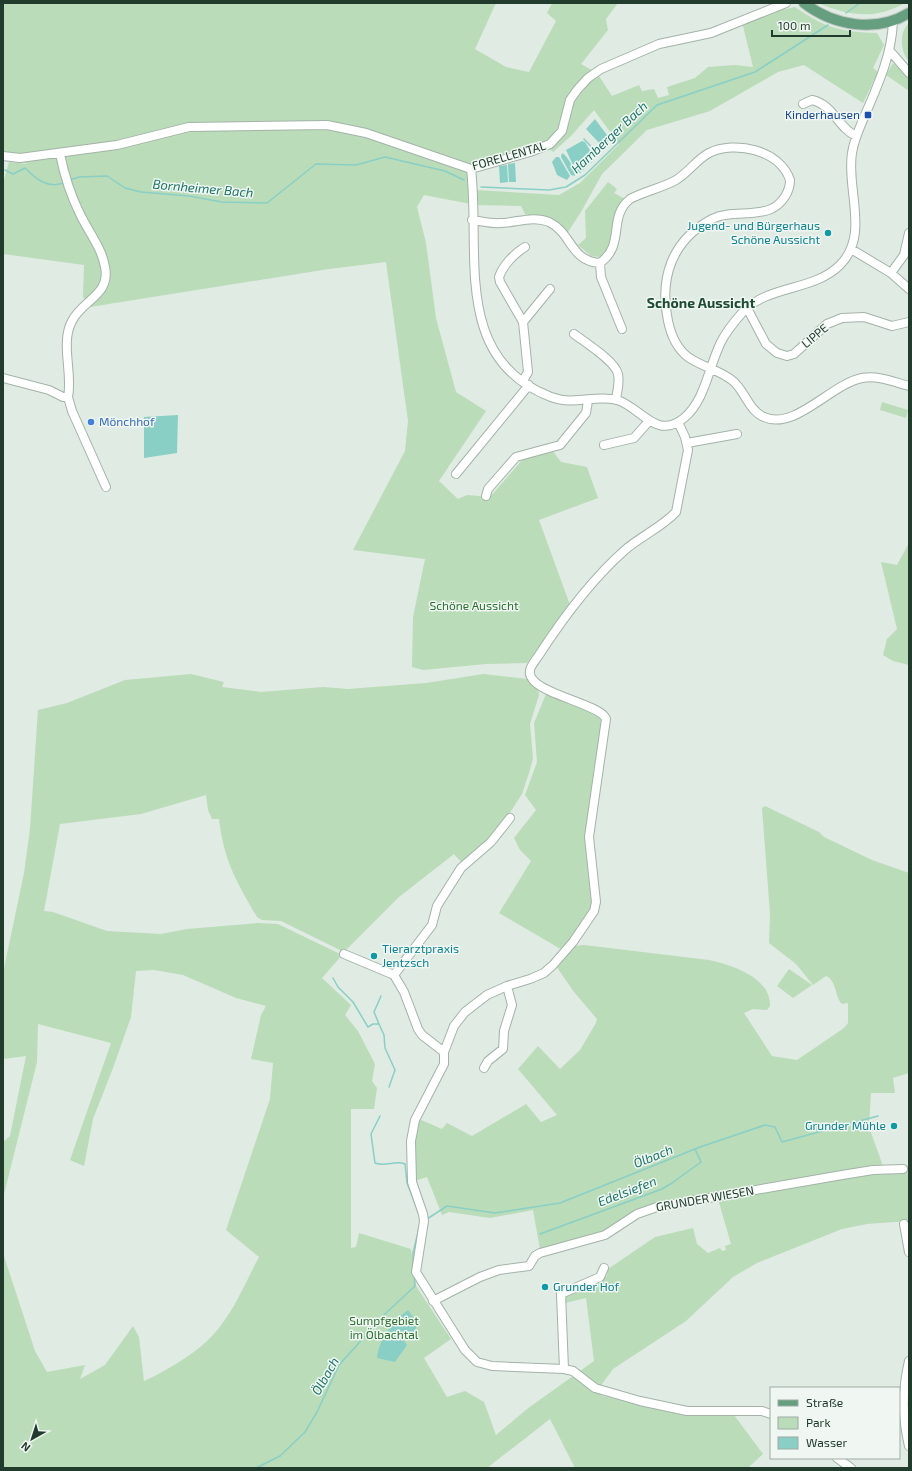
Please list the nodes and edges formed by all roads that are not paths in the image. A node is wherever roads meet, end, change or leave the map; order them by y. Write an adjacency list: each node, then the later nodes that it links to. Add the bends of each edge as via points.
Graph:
1 (786, 3): 3 (street, FORELLENTAL)
2 (804, 3): 5 (main road, via 828,18 845,23 877,24)
3 (769, 6): 12 (street, FORELLENTAL, via 711,32 659,44 602,69 588,78 570,100 562,131 550,144)
4 (909, 14): 5 (main road)
5 (893, 21): 6 (street)
6 (890, 51): 7 (street); 9 (street)
7 (909, 73)
8 (803, 104): 9 (street, via 812,100 823,104 836,116 845,130)
9 (856, 136): 16 (street, via 850,170 856,228)
10 (60, 154): 11 (street, FORELLENTAL, via 20,158); 12 (street, FORELLENTAL, via 117,145 189,127 327,125 366,133); 30 (street, via 70,191 100,253 106,275 101,292 76,315 69,328)
11 (3, 156)
12 (471, 169): 13 (street)
13 (472, 220): 17 (street, via 494,224 526,219 541,220 558,229 583,259); 28 (street, via 473,276 479,314 495,352 510,371)
14 (909, 233): 18 (street, via 904,255)
15 (525, 247): 22 (street, via 519,250 499,277)
16 (851, 249): 18 (street); 21 (street, via 842,263 830,273 808,283 773,292)
17 (600, 263): 24 (street, via 601,277); 26 (street, via 614,248 618,216 624,204 640,194 676,180 708,153 728,147 747,149 780,164 790,184 786,196 780,203 772,209 723,216 702,225 681,244 669,266 664,301 669,329 674,341 688,357)
18 (891, 273): 20 (street)
19 (550, 289): 22 (street)
20 (909, 289)
21 (747, 308): 23 (street, LIPPE, via 766,344 777,353 787,356 794,354 827,324 842,318 864,318 892,326); 26 (street, via 721,341)
22 (523, 322): 28 (street, via 528,372)
23 (909, 322)
24 (622, 329)
25 (574, 334): 31 (street, via 613,365 618,373 619,384)
26 (710, 368): 29 (street, via 732,380 756,412 770,420 789,418 844,385 862,378 877,378); 34 (street, via 692,409)
27 (3, 378): 30 (street)
28 (526, 383): 32 (street, via 552,397); 38 (street)
29 (909, 386)
30 (68, 397): 39 (street)
31 (616, 400): 32 (street); 33 (street, via 629,405)
32 (588, 401): 40 (street, via 586,413 560,444 516,457 488,488)
33 (649, 421): 34 (street, via 661,425); 37 (street, via 634,438)
34 (678, 422): 36 (street)
35 (737, 434): 36 (street)
36 (687, 443): 44 (street, via 686,464 676,512 640,538 606,569 551,636 530,668 534,681 545,689 605,716 606,725 589,836 596,902 594,911 573,942 553,965 544,973)
37 (604, 445)
38 (456, 474)
39 (106, 487)
40 (486, 496)
41 (510, 818): 43 (street, via 491,842 461,868 437,906 432,925)
42 (344, 954): 43 (street)
43 (394, 974): 45 (street, via 418,1029)
44 (507, 986): 45 (street, via 472,1006 458,1019); 46 (street, via 512,1005 504,1031 503,1049)
45 (444, 1052): 51 (street, via 444,1064 415,1120 410,1141 412,1182 424,1221 416,1272)
46 (484, 1068)
47 (903, 1169): 51 (street, GRUNDER WIESEN, via 873,1170 657,1207 637,1214 605,1235 540,1253 528,1266 480,1276)
48 (904, 1224): 49 (street)
49 (909, 1252)
50 (604, 1268): 53 (street, via 600,1277 561,1294)
51 (433, 1301): 53 (street, via 466,1350 480,1364)
52 (909, 1361): 55 (street, via 905,1383 904,1421)
53 (564, 1369): 54 (street, via 573,1371 595,1388 640,1401 687,1411 762,1411)
54 (770, 1414)
55 (909, 1446)
56 (838, 1459): 57 (street)
57 (851, 1468)

